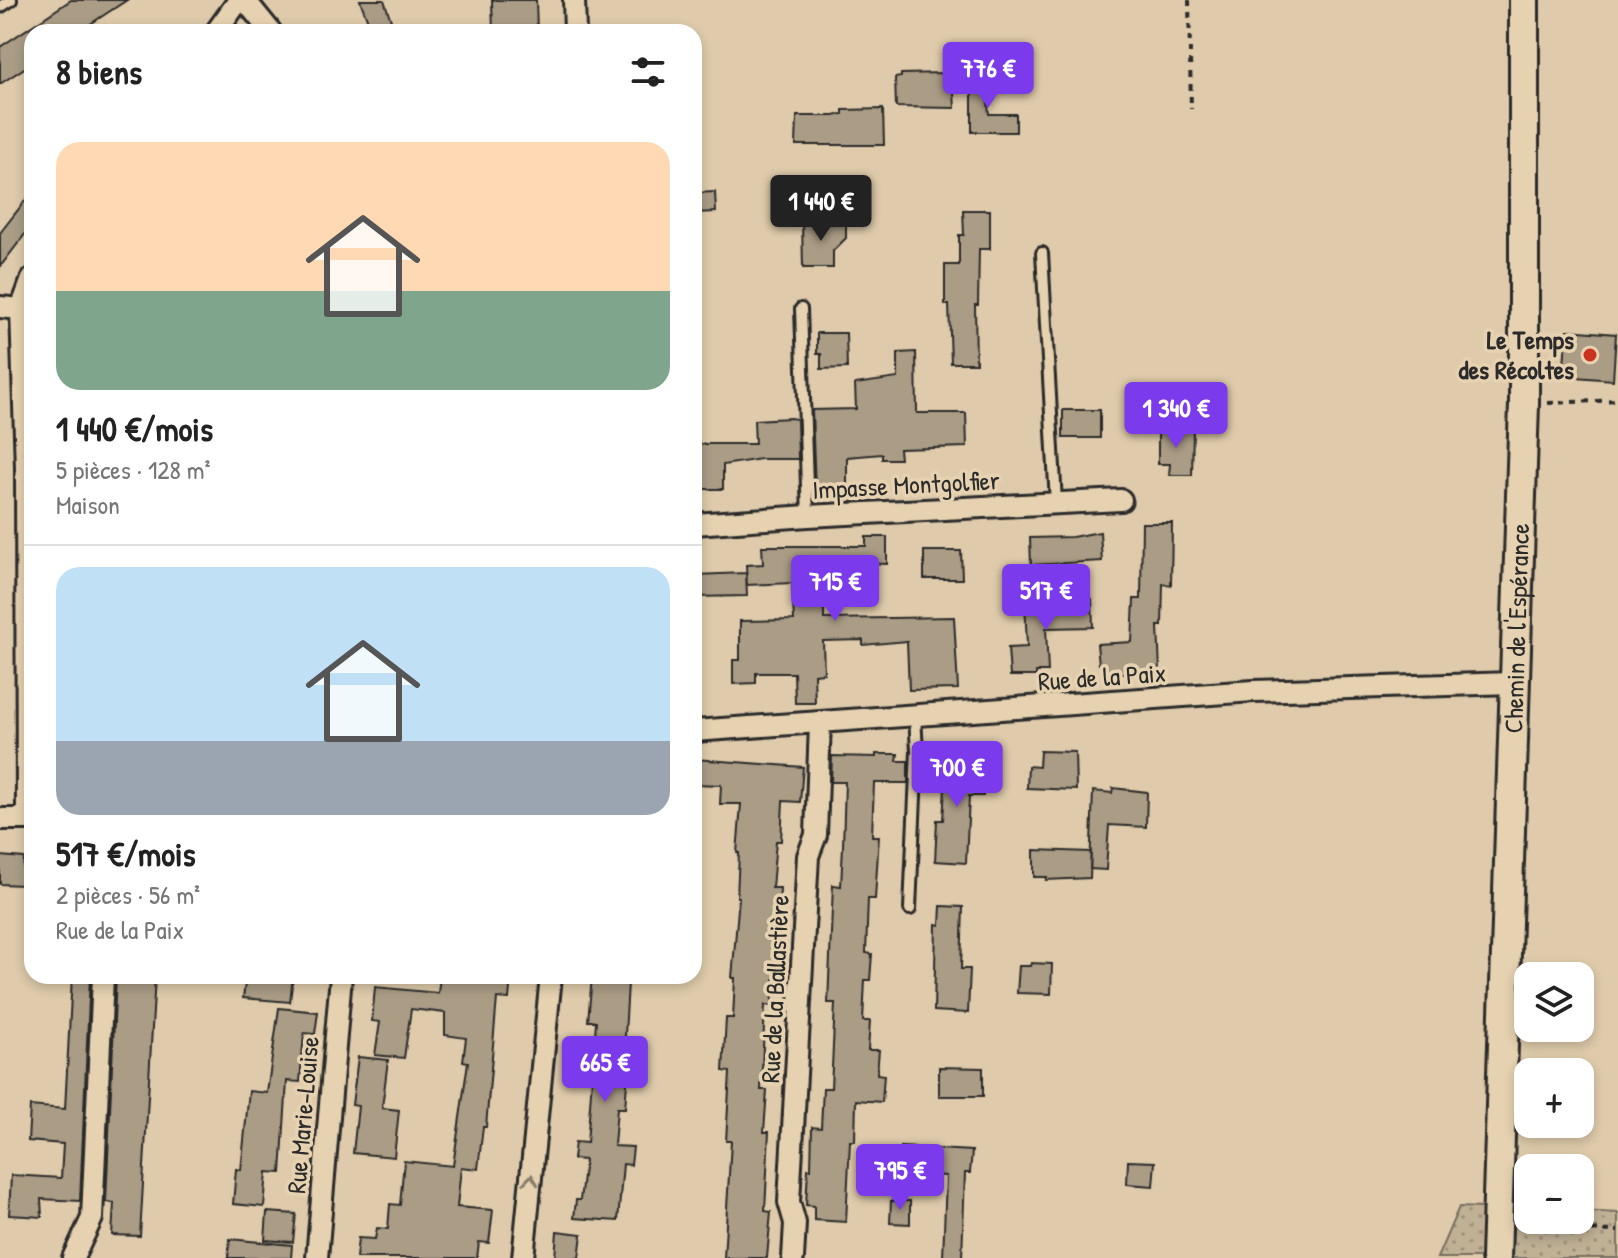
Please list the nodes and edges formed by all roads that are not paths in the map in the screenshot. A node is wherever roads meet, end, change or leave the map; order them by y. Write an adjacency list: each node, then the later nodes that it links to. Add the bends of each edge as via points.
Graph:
1 (11, 0): 5 (lane)
2 (242, 0): 6 (street); 7 (street)
3 (574, 0): 8 (street)
4 (1524, 0): 19 (street, Chemin de l'Espérance, via 1524,404)
5 (0, 7)
6 (222, 24)
7 (264, 24)
8 (575, 24)
9 (1042, 253): 16 (lane)
10 (24, 301): 12 (street)
11 (0, 307): 12 (street)
12 (21, 309): 14 (street)
13 (801, 309): 17 (lane)
14 (24, 368)
15 (1121, 500): 16 (street, Impasse Montgolfier)
16 (1056, 503): 17 (street, Impasse Montgolfier)
17 (808, 516): 18 (street, Impasse Montgolfier)
18 (702, 523)
19 (1513, 683): 20 (street, Rue de la Paix, via 1253,691); 33 (street, Chemin de l'Espérance)
20 (915, 716): 21 (street, Rue de la Paix); 25 (lane)
21 (820, 723): 22 (street, Rue de la Paix); 32 (street, Rue de la Ballastière, via 789,1202 795,1223)
22 (702, 730)
23 (0, 819): 24 (street)
24 (24, 819)
25 (910, 909)
26 (103, 984): 29 (street, via 92,1218)
27 (340, 984): 30 (street, Rue Marie-Louise)
28 (550, 984): 31 (street, one-way to 28)
29 (73, 1258)
30 (317, 1258)
31 (523, 1258)
32 (793, 1258)
33 (1496, 1258)

